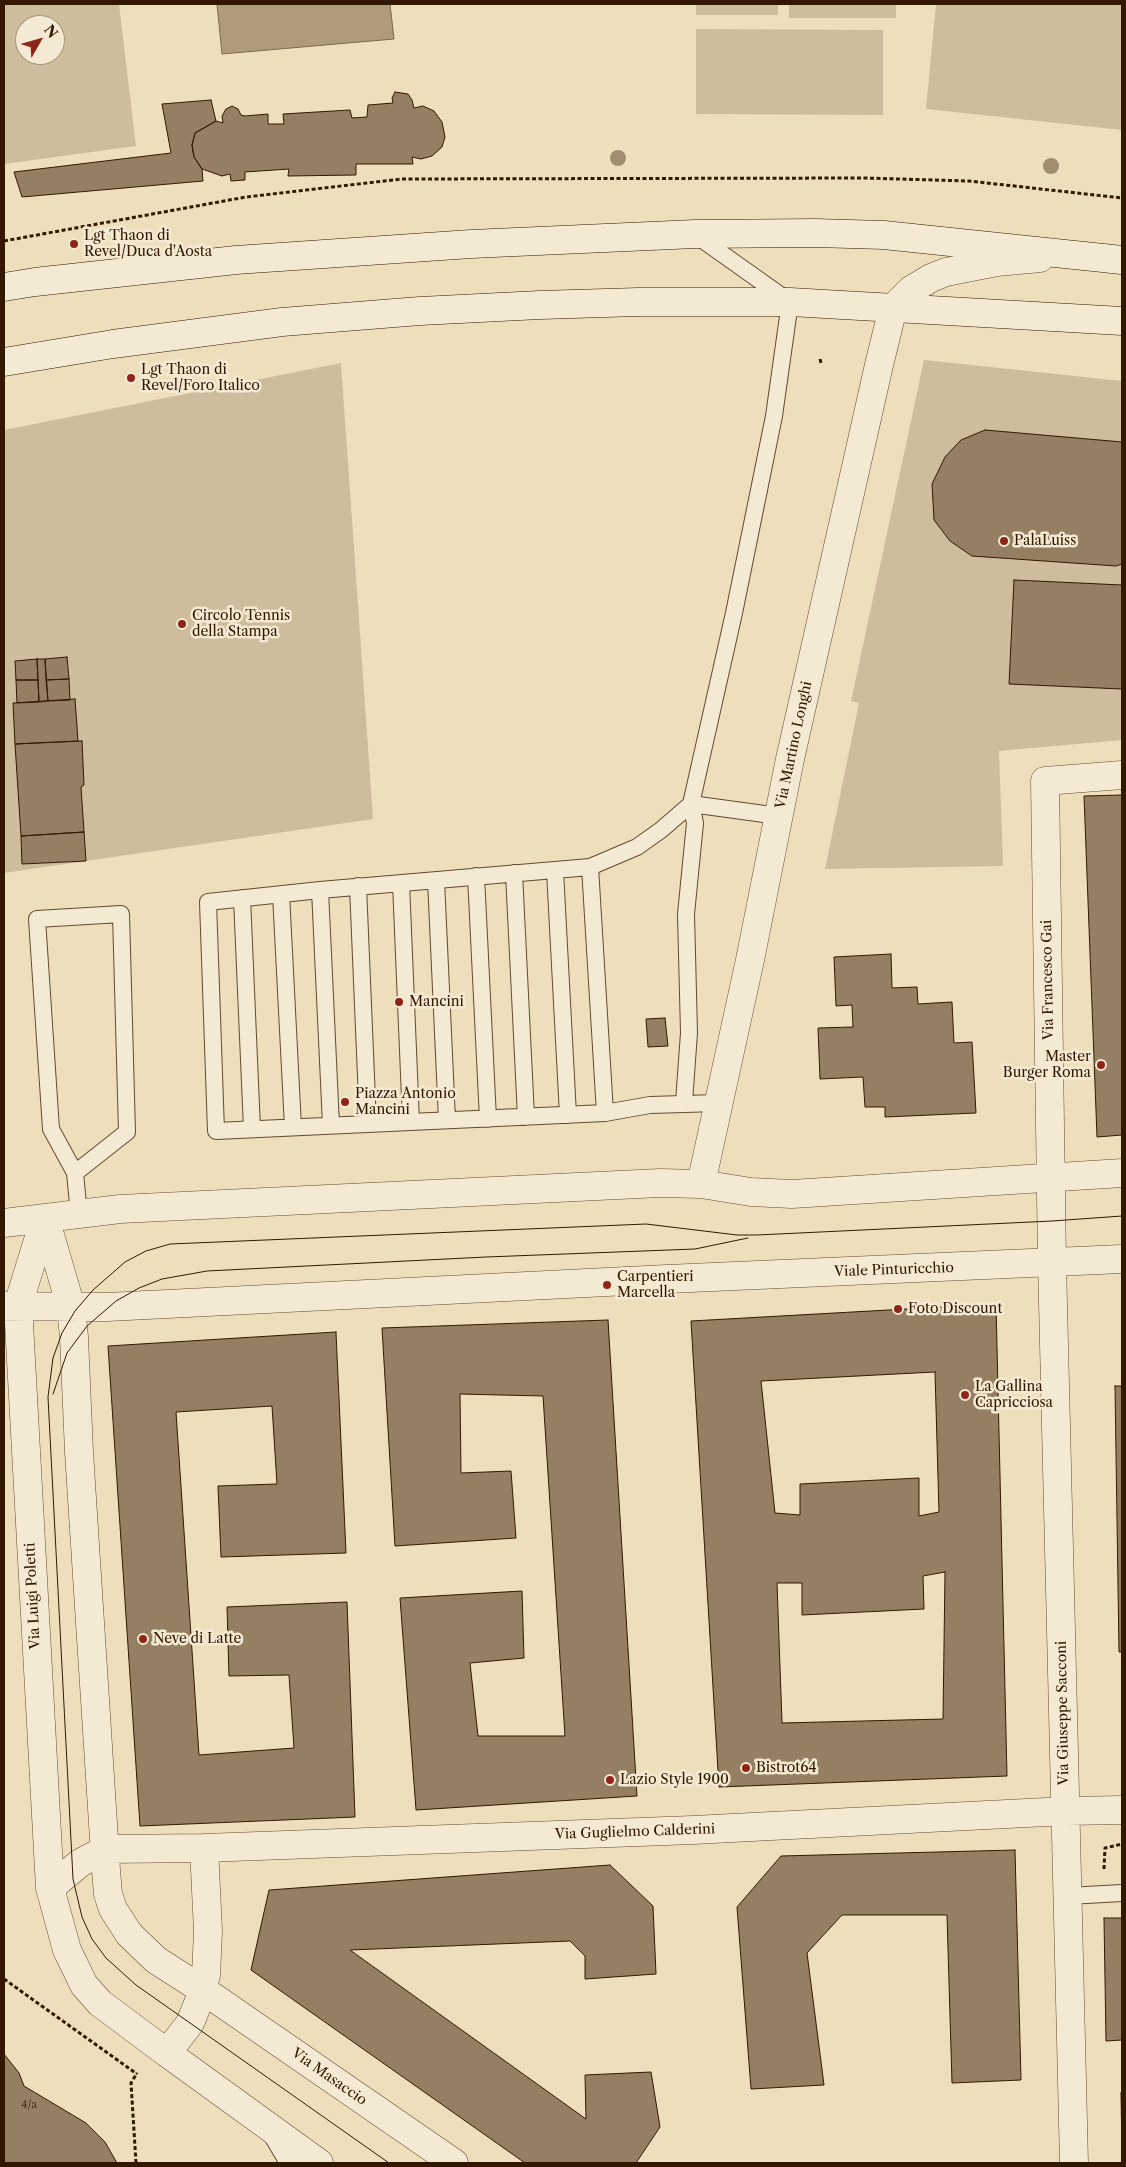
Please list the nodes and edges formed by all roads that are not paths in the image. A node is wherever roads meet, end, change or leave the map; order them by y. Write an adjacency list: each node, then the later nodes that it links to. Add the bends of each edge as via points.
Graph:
1 (695, 234): 2 (street, via 884,235); 4 (street, via 471,244 236,260); 5 (lane)
2 (1081, 255): 3 (street); 6 (street, via 997,262 946,272 910,290)
3 (1122, 260)
4 (4, 288)
5 (790, 302): 6 (street); 8 (street, via 540,305 368,315 185,334); 10 (lane, via 774,416)
6 (893, 308): 7 (street); 11 (street, Via Martino Longhi)
7 (1122, 321)
8 (4, 362)
9 (1122, 774): 36 (street, Via Francesco Gai, via 1045,781)
10 (692, 804): 11 (lane); 12 (lane, via 637,847); 22 (lane, via 695,823 686,914 689,1033)
11 (779, 816): 23 (street, Via Martino Longhi)
12 (590, 867): 13 (lane); 24 (lane)
13 (556, 871): 14 (lane); 25 (lane)
14 (514, 873): 15 (lane); 26 (lane)
15 (476, 876): 16 (lane); 27 (lane)
16 (436, 880): 17 (lane); 28 (lane)
17 (401, 883): 18 (lane); 29 (lane)
18 (358, 886): 19 (lane); 30 (lane)
19 (320, 890): 20 (lane); 31 (lane)
20 (281, 894): 21 (lane); 32 (lane)
21 (242, 898): 33 (lane); 33 (lane, via 208,902 210,995 216,1131)
22 (684, 1102): 23 (lane); 24 (lane, via 650,1104)
23 (718, 1103): 37 (street, Via Martino Longhi)
24 (605, 1113): 25 (lane)
25 (568, 1115): 26 (lane)
26 (526, 1117): 27 (lane)
27 (488, 1119): 28 (lane)
28 (447, 1120): 29 (lane)
29 (411, 1122): 30 (lane)
30 (368, 1124): 31 (lane)
31 (331, 1125): 32 (lane)
32 (293, 1127): 33 (lane)
33 (252, 1128)
34 (75, 1173): 34 (lane, via 126,1132 121,914 37,919 51,1129); 38 (lane)
35 (1122, 1173): 36 (street)
36 (1050, 1178): 37 (street, via 792,1194); 42 (street, Via Francesco Gai)
37 (700, 1184): 38 (street, via 660,1183 129,1208)
38 (78, 1214): 39 (street)
39 (45, 1218): 40 (street); 43 (street); 44 (street)
40 (4, 1223)
41 (1122, 1259): 42 (street, Viale Pinturicchio)
42 (1052, 1262): 44 (street, Viale Pinturicchio); 46 (street, Via Giuseppe Sacconi)
43 (11, 1305): 44 (street); 49 (street, Via Luigi Poletti)
44 (71, 1307): 48 (street)
45 (1122, 1810): 46 (street, Via Guglielmo Calderini)
46 (1066, 1811): 47 (street, Via Guglielmo Calderini, via 693,1830); 51 (street, Via Giuseppe Sacconi)
47 (204, 1848): 48 (street, Via Guglielmo Calderini); 52 (street, via 208,1948)
48 (106, 1850): 49 (street, via 80,1863); 52 (street, Via Masaccio, via 108,1894 121,1923 147,1953)
49 (50, 1888): 53 (street, Via Luigi Poletti, via 67,1950 84,1985 100,2003)
50 (1122, 1893): 51 (lane)
51 (1068, 1896): 58 (street, Via Giuseppe Sacconi)
52 (203, 1990): 53 (street, via 190,2023); 57 (street, Via Masaccio)
53 (167, 2053): 54 (street)
54 (265, 2125): 55 (lane); 56 (street)
55 (288, 2163)
56 (319, 2163)
57 (454, 2163)
58 (1074, 2163)

